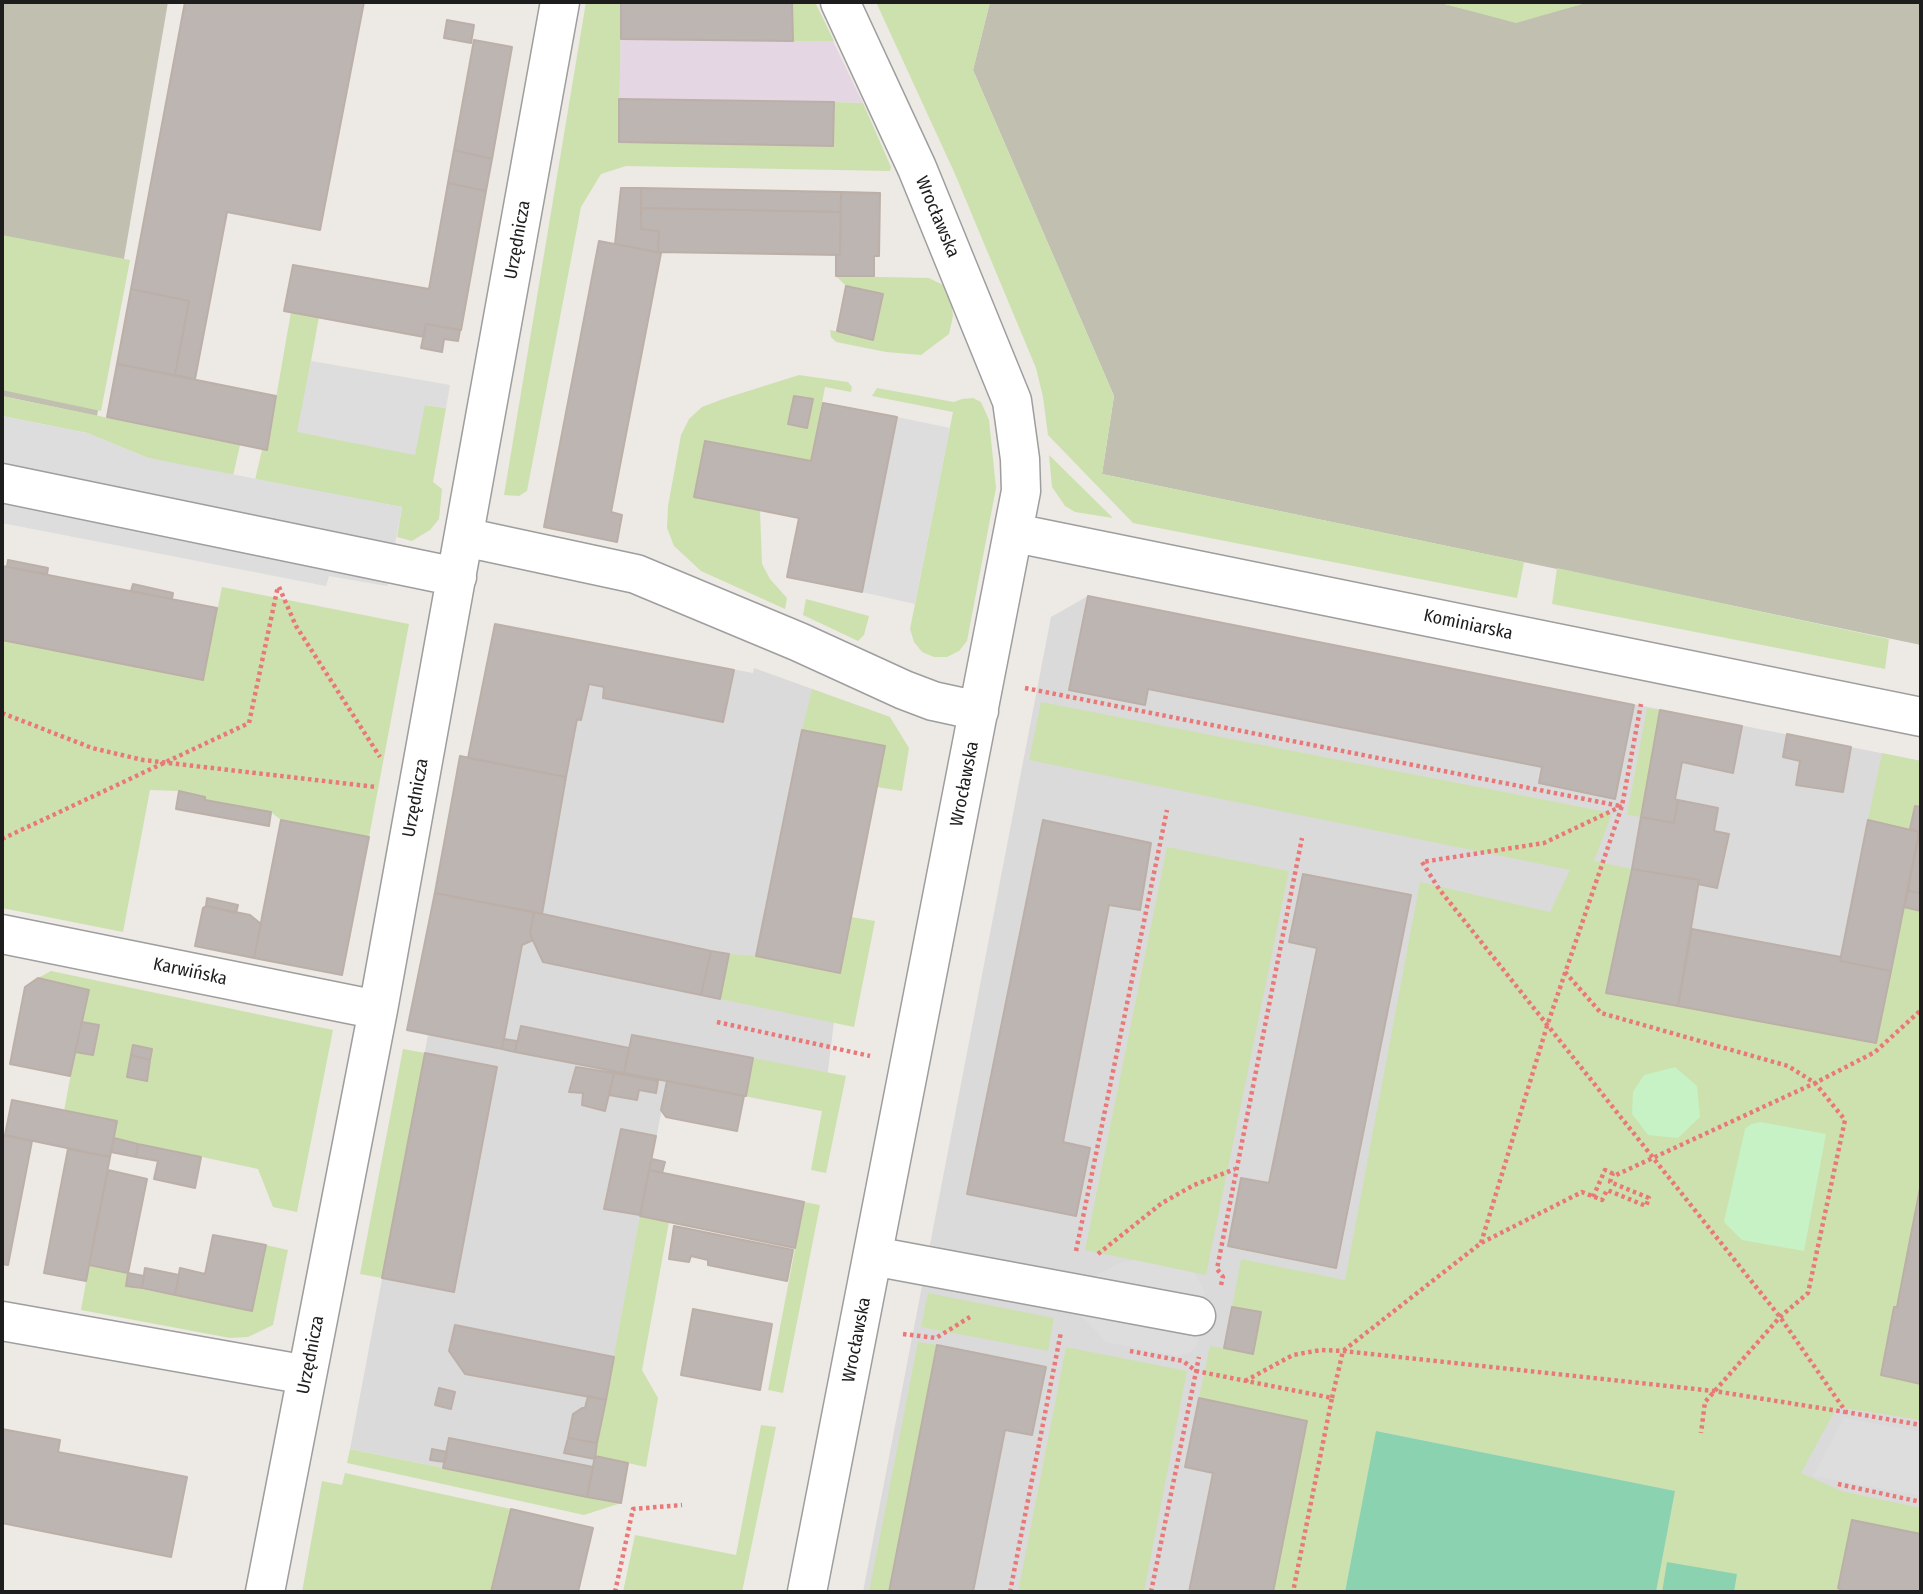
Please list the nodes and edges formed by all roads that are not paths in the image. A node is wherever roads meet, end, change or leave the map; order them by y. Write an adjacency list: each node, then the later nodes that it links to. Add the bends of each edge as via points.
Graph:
1 (560, 2): 5 (street, Urzędnicza)
2 (840, 2): 4 (street, Wrocławska, via 917,168 1012,401 1021,480)
3 (2, 483): 6 (street)
4 (1015, 533): 7 (street, Wrocławska); 8 (street, Kominiarska)
5 (464, 537): 6 (street, Urzędnicza); 7 (street, via 636,574 933,701)
6 (457, 577): 10 (street, Urzędnicza)
7 (983, 696): 11 (street, Wrocławska)
8 (1921, 717)
9 (2, 933): 10 (street, Karwińska)
10 (378, 1010): 14 (street, Urzędnicza)
11 (873, 1256): 12 (street, via 1070,1283); 16 (street, Wrocławska)
12 (1201, 1317)
13 (2, 1321): 14 (street)
14 (307, 1375): 15 (street, Urzędnicza)
15 (265, 1592)
16 (807, 1592)

